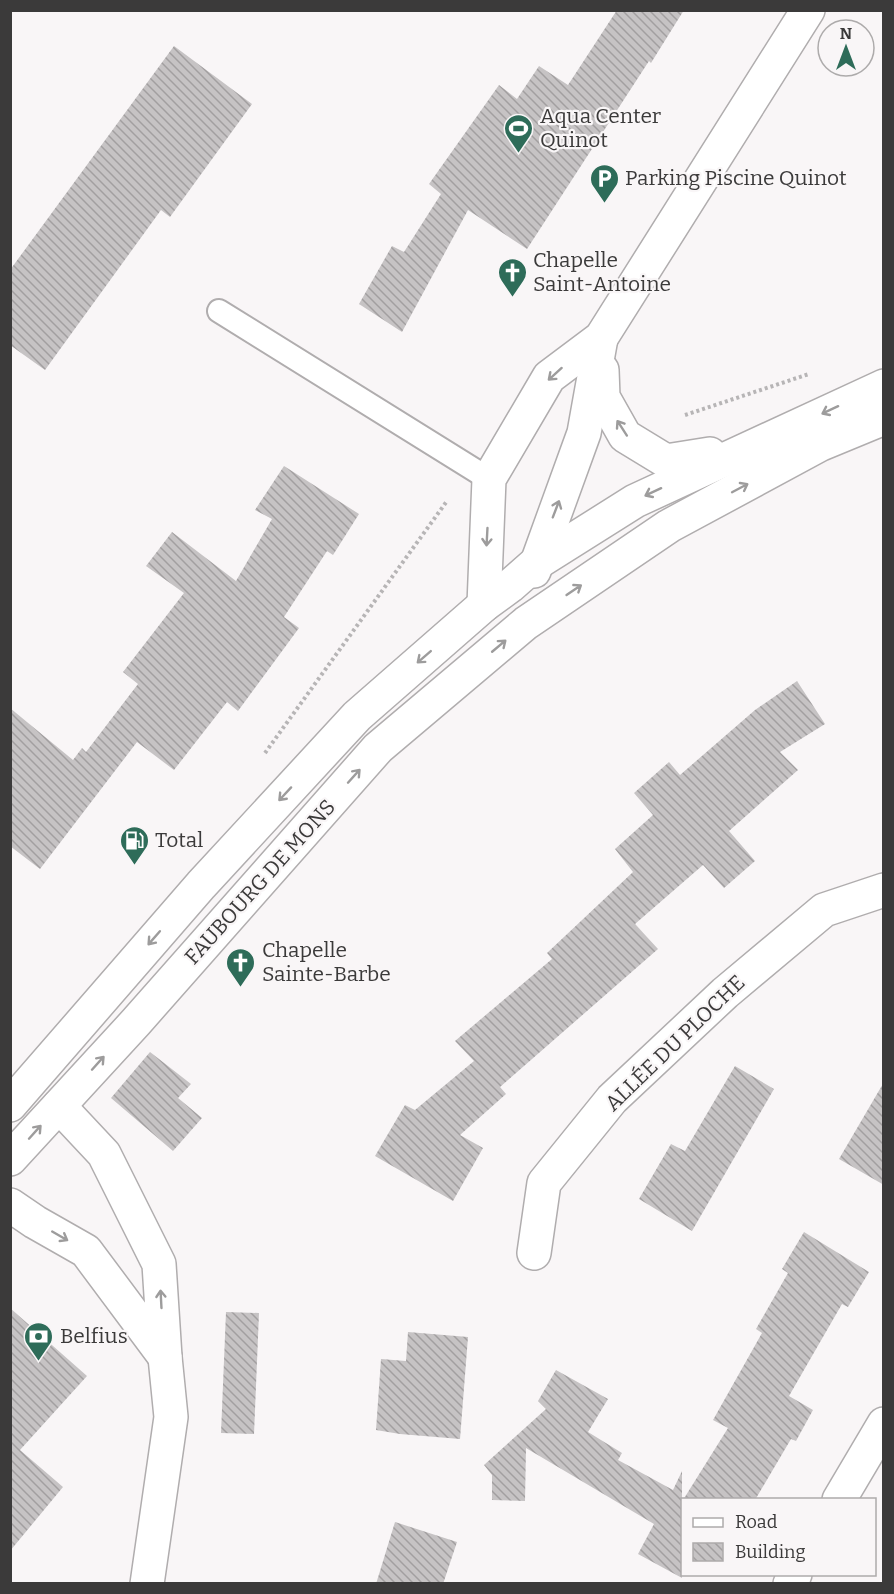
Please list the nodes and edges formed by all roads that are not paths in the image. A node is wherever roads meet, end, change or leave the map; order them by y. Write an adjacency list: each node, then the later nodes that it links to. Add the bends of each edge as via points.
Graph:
1 (807, 10): 3 (main road)
2 (219, 311): 7 (lane)
3 (601, 338): 6 (main road, one-way to 3, via 666,461 625,436 603,397); 7 (main road, one-way to 7, via 549,377); 8 (main road, one-way to 3, via 584,433)
4 (884, 386): 6 (main road, one-way to 6)
5 (884, 418): 10 (main road, FAUBOURG DE MONS, one-way to 5, via 669,526 821,444)
6 (751, 447): 8 (main road, FAUBOURG DE MONS, one-way to 8, via 635,501)
7 (489, 479): 9 (main road, one-way to 9)
8 (535, 564): 9 (main road, FAUBOURG DE MONS); 10 (main road)
9 (484, 605): 10 (main road); 12 (main road, FAUBOURG DE MONS, one-way to 12, via 357,716 201,885)
10 (526, 623): 13 (main road, FAUBOURG DE MONS, one-way to 10, via 378,748)
11 (884, 890): 16 (main road, ALLÉE DU PLOCHE, via 824,910 725,993 612,1099 544,1183)
12 (21, 1094): 13 (main road)
13 (59, 1106): 14 (main road, FAUBOURG DE MONS, one-way to 13); 17 (main road, one-way to 13, via 159,1264 104,1154)
14 (10, 1159)
15 (10, 1205): 17 (main road, one-way to 17, via 86,1251)
16 (534, 1253)
17 (165, 1357): 20 (main road, via 171,1417)
18 (884, 1424): 19 (main road)
19 (840, 1498)
20 (147, 1584)

